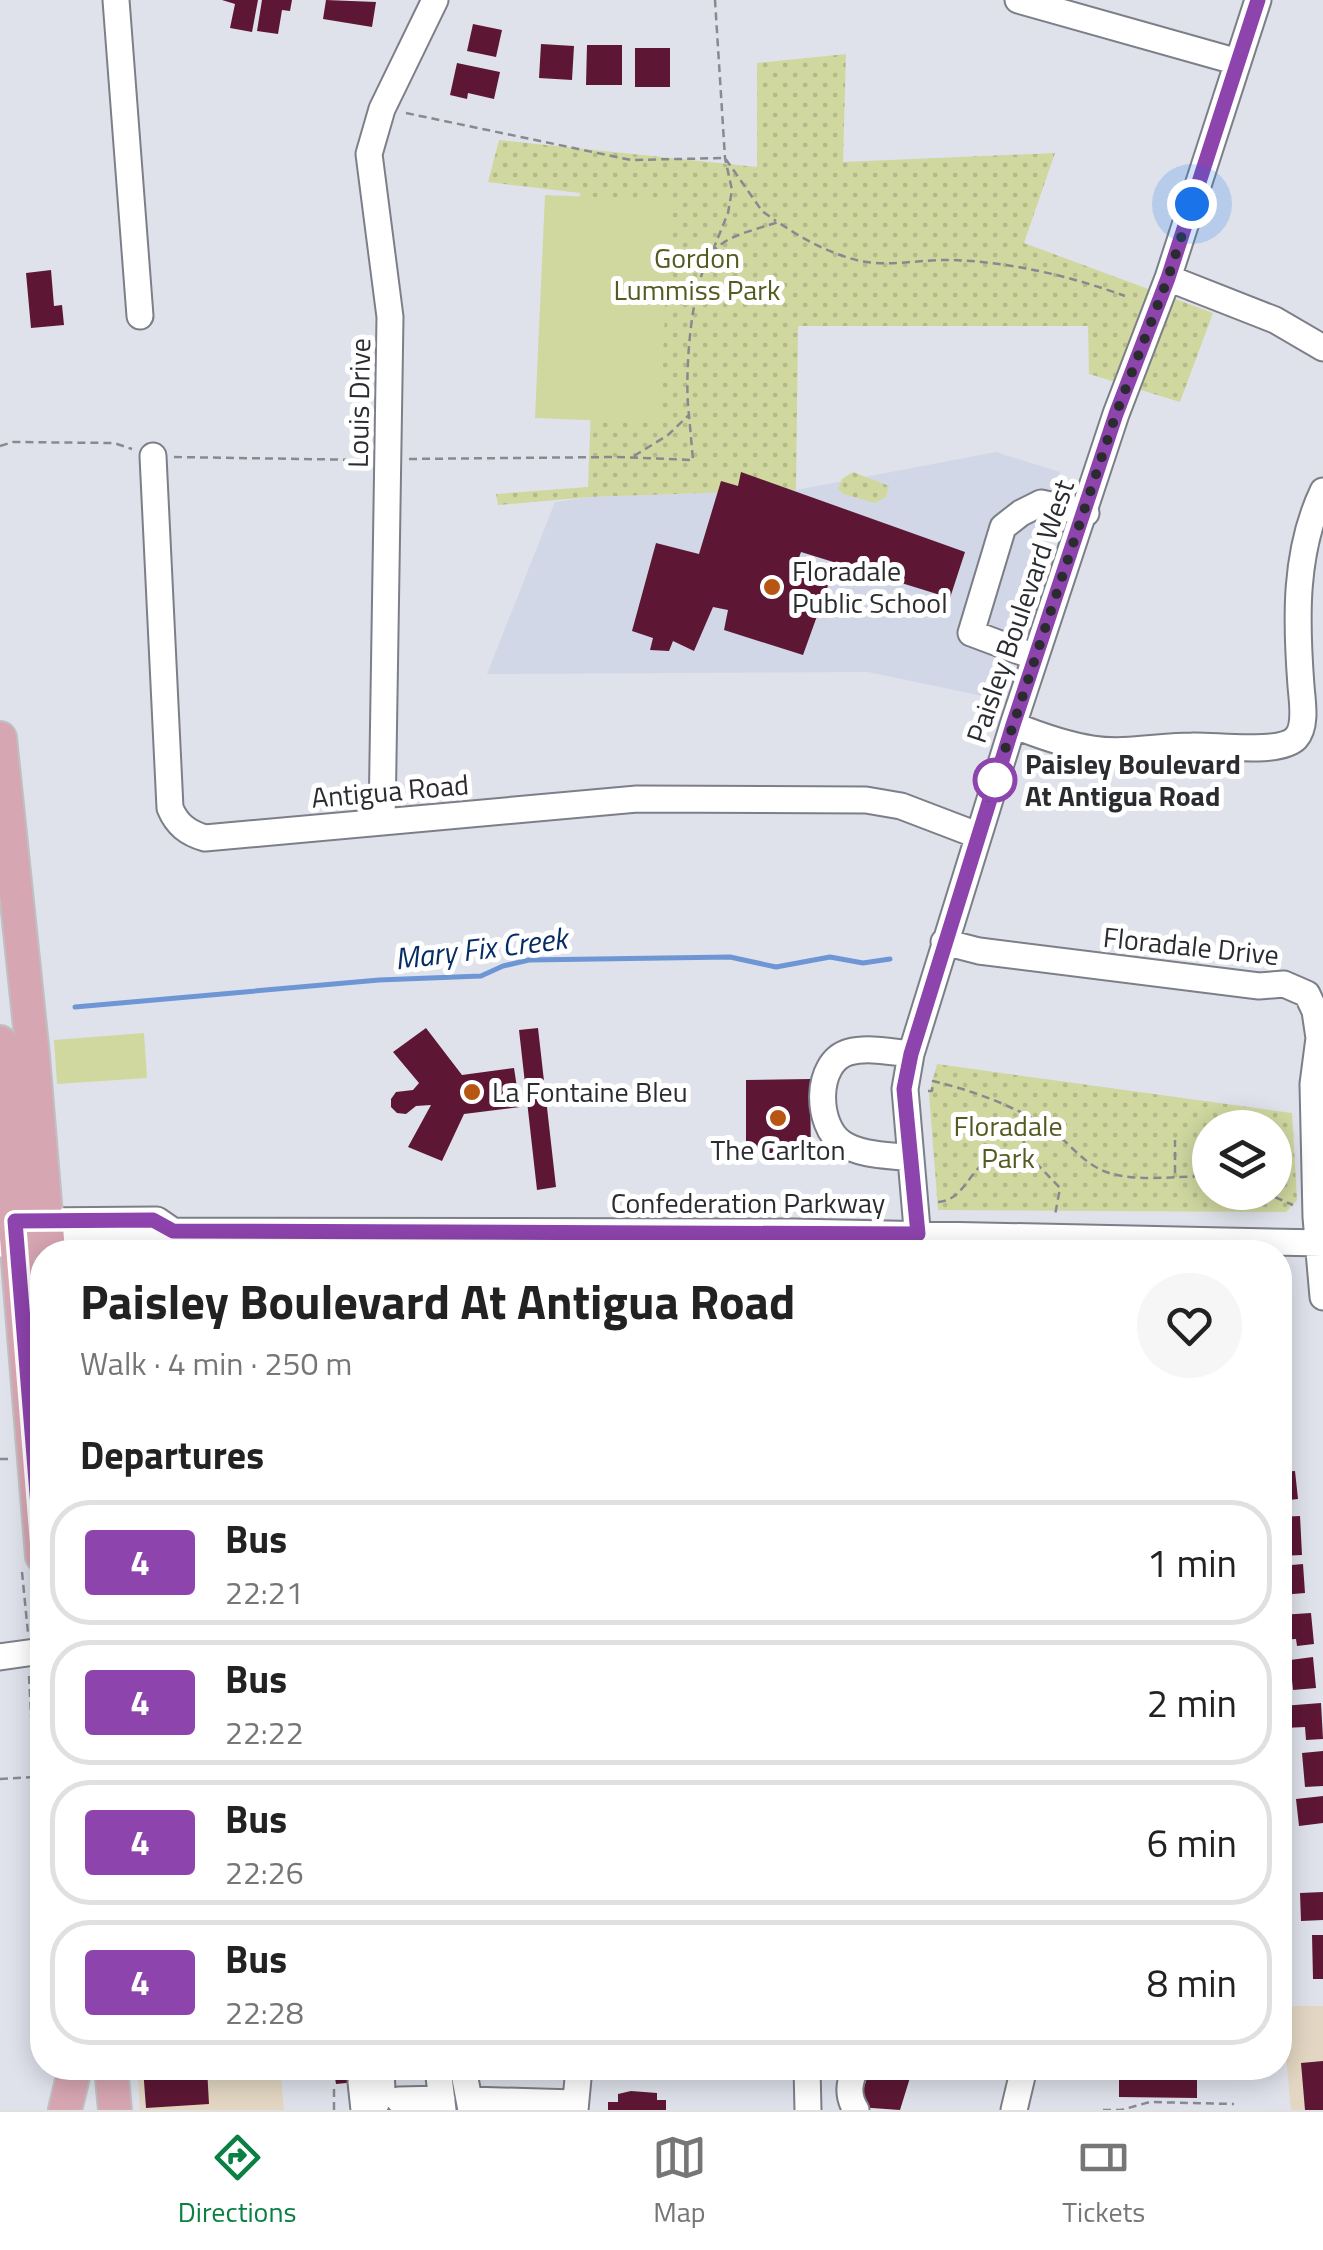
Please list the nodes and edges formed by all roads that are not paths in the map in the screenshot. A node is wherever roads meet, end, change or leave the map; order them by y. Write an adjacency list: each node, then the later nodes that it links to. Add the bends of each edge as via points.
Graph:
1 (116, 0): 7 (street)
2 (435, 0): 16 (street, Louis Drive, via 382,109 369,154 390,317)
3 (1018, 0): 5 (street)
4 (1258, 0): 5 (street, Paisley Boulevard West)
5 (1238, 62): 6 (street, Paisley Boulevard West)
6 (1168, 278): 8 (street, via 1275,320); 11 (street, Paisley Boulevard West)
7 (140, 316)
8 (1323, 348)
9 (153, 456): 16 (street, Antigua Road, via 175,820 206,838)
10 (1323, 491): 13 (street, via 1303,555 1296,618 1302,706 1296,738 1267,748 1095,750)
11 (1086, 513): 12 (street, Paisley Boulevard West); 12 (street, via 1041,503 1003,527 971,633)
12 (1036, 657): 13 (street, Paisley Boulevard West)
13 (1013, 725): 17 (street, Paisley Boulevard West)
14 (0, 738): 15 (main road)
15 (2, 778): 23 (main road, via 33,1056)
16 (382, 822): 17 (street, Antigua Road, via 637,798 833,798 901,806)
17 (977, 834): 18 (street, Paisley Boulevard West)
18 (944, 942): 20 (street, Paisley Boulevard West); 22 (street, Floradale Drive, via 1284,984 1307,994 1319,1038 1313,1084)
19 (0, 1042): 23 (main road)
20 (911, 1054): 21 (street, Paisley Boulevard West, via 904,1089); 21 (street, via 848,1052 828,1069 823,1088 826,1125 843,1144)
21 (910, 1158): 25 (street, Paisley Boulevard West)
22 (1319, 1234): 28 (street, Confederation Parkway); 29 (street, Floradale Drive)
23 (25, 1235): 24 (street, Confederation Parkway, via 160,1239 173,1231); 30 (main road)
24 (525, 1240)
25 (919, 1240)
26 (1030, 1240): 27 (street, Confederation Parkway)
27 (1069, 1240)
28 (1197, 1240)
29 (1323, 1297)
30 (30, 1329)
31 (30, 1653): 32 (street)
32 (0, 1657)
33 (73, 2080): 46 (main road)
34 (78, 2080): 47 (main road)
35 (370, 2080): 48 (street)
36 (374, 2080): 49 (street, via 382,2091)
37 (465, 2080): 44 (street)
38 (577, 2080): 45 (street)
39 (807, 2080): 50 (street)
40 (850, 2080): 51 (street)
41 (1021, 2080): 52 (street)
42 (399, 2100): 43 (street)
43 (442, 2104)
44 (470, 2105): 45 (street)
45 (575, 2107)
46 (65, 2110)
47 (82, 2110)
48 (364, 2110)
49 (372, 2110)
50 (808, 2110)
51 (856, 2110)
52 (1014, 2110)

